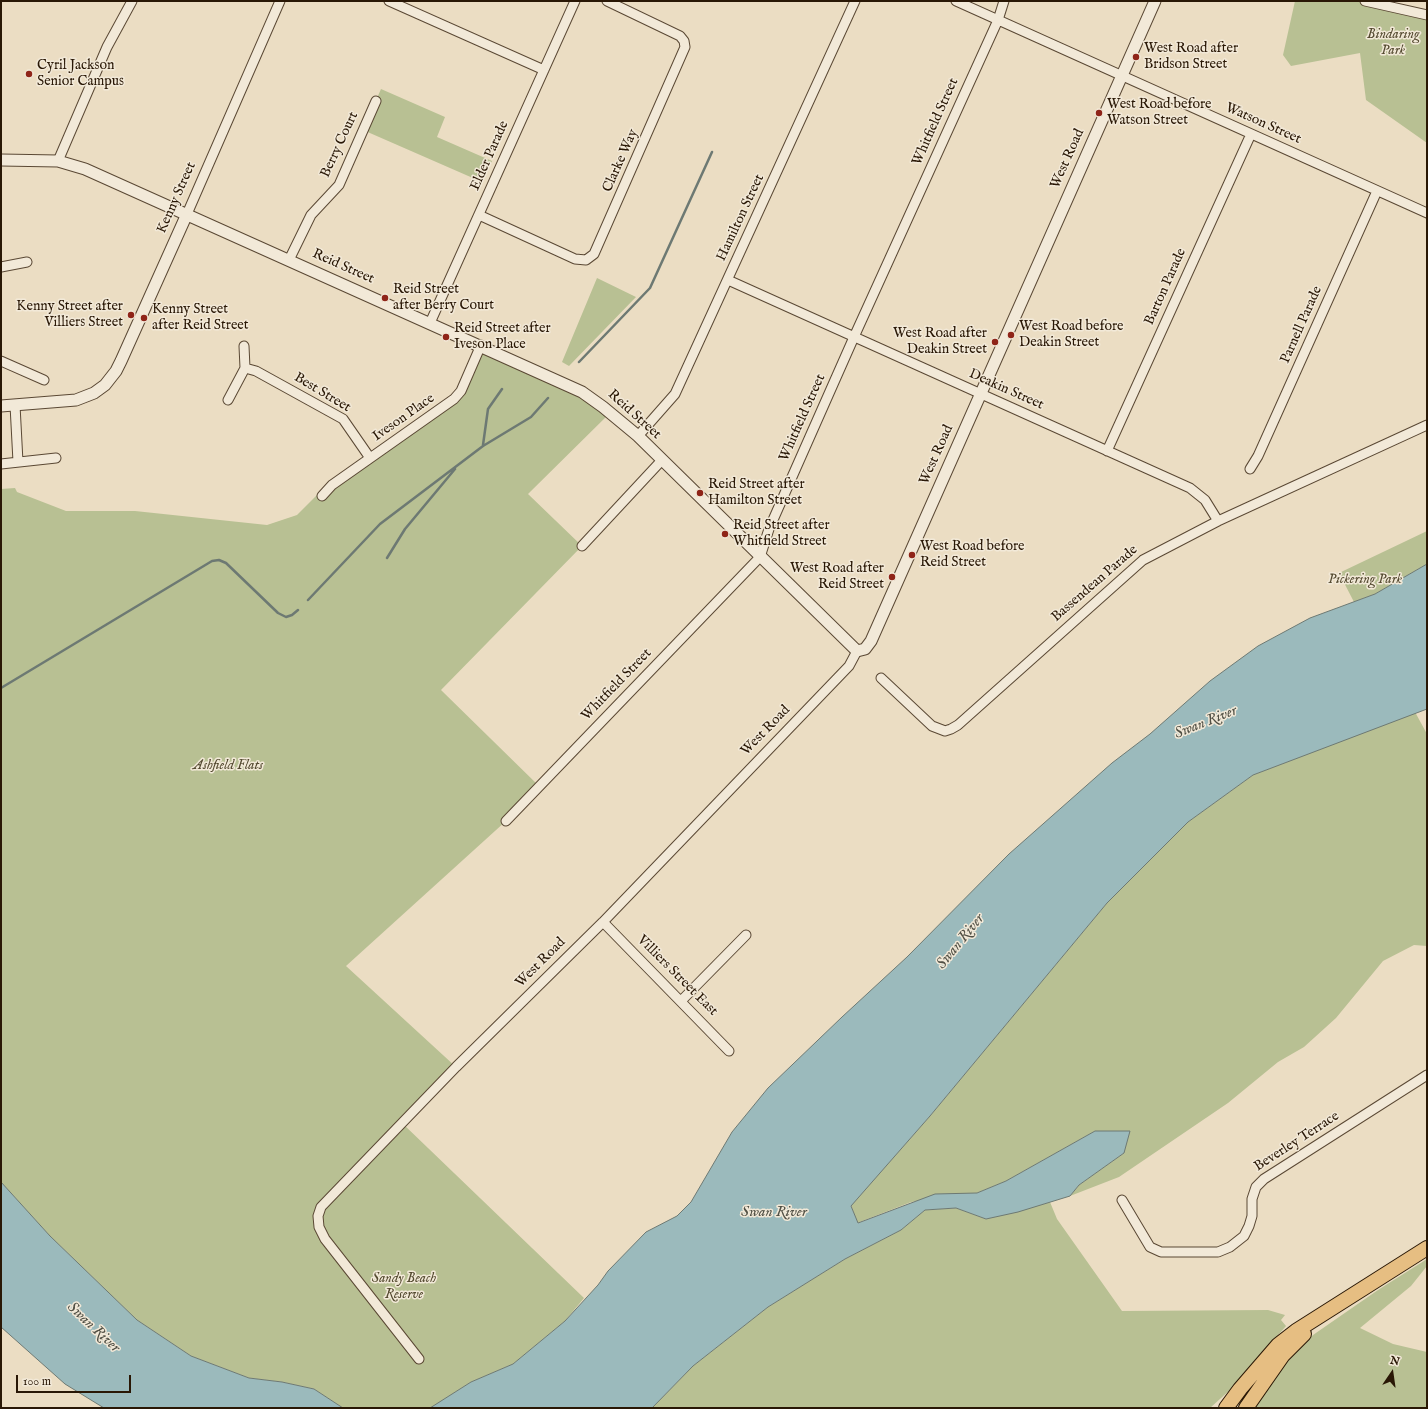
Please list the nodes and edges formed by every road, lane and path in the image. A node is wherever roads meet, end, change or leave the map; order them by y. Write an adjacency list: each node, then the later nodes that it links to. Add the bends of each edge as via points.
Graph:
1 (132, 1): 19 (street, via 107,47)
2 (280, 1): 22 (street, Kenny Street)
3 (389, 1): 11 (street)
4 (575, 1): 14 (street, Elder Parade)
5 (607, 1): 23 (street, Clarke Way, via 680,36 685,47 594,254 586,260 575,259)
6 (855, 1): 27 (street, Hamilton Street)
7 (956, 1): 13 (street, Watson Street)
8 (1004, 1): 13 (street, Whitfield Street)
9 (1364, 1): 12 (street)
10 (1152, 2): 15 (street, West Road)
11 (408, 5): 14 (street)
12 (1427, 15)
13 (998, 20): 15 (street, Watson Street); 29 (street, Whitfield Street)
14 (544, 70): 23 (street, Elder Parade)
15 (1122, 76): 17 (street, Watson Street); 35 (street, West Road)
16 (376, 101): 24 (street, Berry Court, via 339,185 311,215)
17 (1251, 134): 20 (street, Watson Street); 41 (street, Barton Parade)
18 (1, 160): 19 (street, Reid Street)
19 (58, 161): 22 (street, Reid Street, via 85,169)
20 (1377, 191): 21 (street, Watson Street); 47 (street, Parnell Parade)
21 (1427, 213)
22 (187, 214): 24 (street, Reid Street); 37 (street, Kenny Street, via 116,371 105,385 87,397 64,402)
23 (479, 215): 28 (street, Elder Parade)
24 (289, 260): 28 (street, Reid Street)
25 (27, 262): 26 (street)
26 (1, 266)
27 (728, 280): 29 (street, Deakin Street); 40 (street, Hamilton Street, via 675,394)
28 (430, 323): 30 (street, Reid Street)
29 (854, 337): 35 (street, Deakin Street); 51 (street, Whitfield Street, via 769,529)
30 (481, 345): 40 (street, Reid Street, via 582,392); 43 (street, Iveson Place, via 458,395 449,404)
31 (244, 346): 33 (street)
32 (1, 361): 34 (street)
33 (245, 368): 36 (street); 43 (street, Best Street, via 256,371 343,419)
34 (44, 380)
35 (980, 394): 41 (street, Deakin Street); 52 (street, West Road, via 871,641 865,649)
36 (228, 400)
37 (15, 405): 38 (street); 45 (street)
38 (1, 406)
39 (1427, 424): 49 (street, Bassendean Parade)
40 (638, 436): 44 (street, Reid Street)
41 (1107, 451): 49 (street, Deakin Street, via 1198,493)
42 (56, 458): 45 (street)
43 (370, 458): 48 (street, Iveson Place, via 332,485)
44 (662, 460): 50 (street); 51 (street, Reid Street)
45 (18, 462): 46 (street)
46 (1, 464)
47 (1250, 469)
48 (322, 496)
49 (1218, 521): 53 (street, Bassendean Parade, via 1155,553 1130,569 951,729 945,731 932,726)
50 (582, 546)
51 (760, 557): 52 (street, Reid Street); 54 (street, Whitfield Street)
52 (857, 651): 55 (street, West Road, via 849,666)
53 (882, 678)
54 (506, 821)
55 (603, 922): 57 (street, Villiers Street East); 63 (street, West Road, via 456,1067 321,1207 318,1216 319,1227 327,1243)
56 (746, 935): 57 (street)
57 (681, 1001): 58 (street, Villiers Street East)
58 (729, 1051)
59 (1427, 1075): 60 (street, Beverley Terrace, via 1264,1179 1256,1187 1252,1199 1252,1216 1244,1236 1230,1247 1218,1252 1161,1252 1150,1247)
60 (1122, 1200)
61 (1427, 1248): 62 (highway)
62 (1313, 1322): 64 (highway, via 1278,1345); 67 (highway, via 1283,1355)
63 (419, 1359)
64 (1240, 1388): 65 (highway); 66 (highway)
65 (1217, 1408)
66 (1226, 1408)
67 (1246, 1408)

